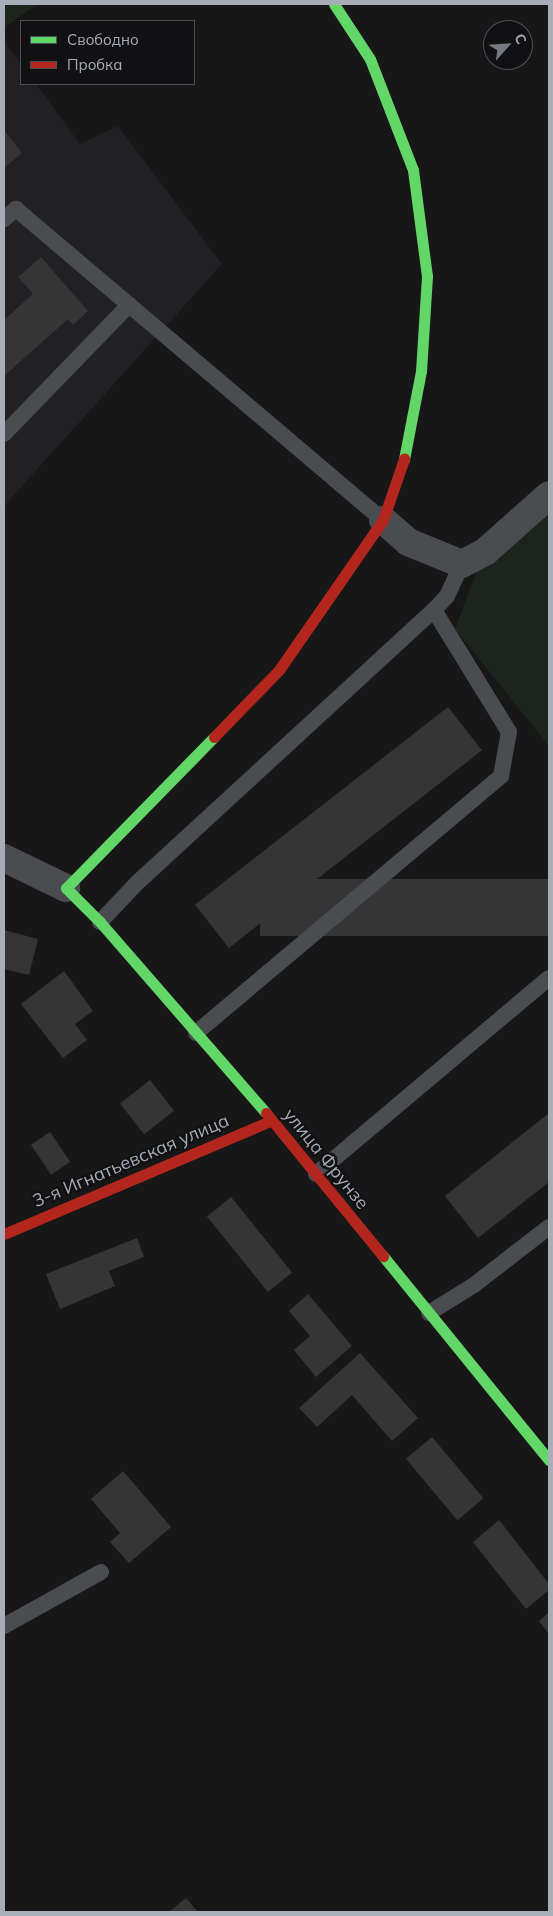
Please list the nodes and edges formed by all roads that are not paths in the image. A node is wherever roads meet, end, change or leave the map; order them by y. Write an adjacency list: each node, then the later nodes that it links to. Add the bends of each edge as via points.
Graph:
1 (334, 4): 6 (main road, via 370,59 413,170 427,276 421,371 404,460)
2 (4, 219): 3 (lane, via 16,208)
3 (129, 304): 4 (lane); 6 (lane)
4 (4, 434)
5 (549, 495): 7 (street, via 486,550)
6 (383, 520): 7 (street, via 408,542); 10 (main road, via 279,670)
7 (462, 564): 8 (lane, via 447,596)
8 (434, 610): 11 (lane, via 138,882); 13 (lane, via 509,732 501,776)
9 (4, 858): 10 (street)
10 (66, 888): 11 (main road, улица Фрунзе)
11 (100, 922): 13 (main road, улица Фрунзе)
12 (549, 978): 15 (lane)
13 (196, 1033): 14 (main road, улица Фрунзе)
14 (272, 1120): 15 (main road, улица Фрунзе); 17 (main road, 3-я Игнатьевская улица)
15 (316, 1174): 18 (main road, улица Фрунзе)
16 (549, 1227): 18 (lane, via 474,1285)
17 (4, 1234)
18 (430, 1314): 19 (main road, улица Фрунзе)
19 (549, 1460)
20 (101, 1572): 21 (lane)
21 (4, 1626)

